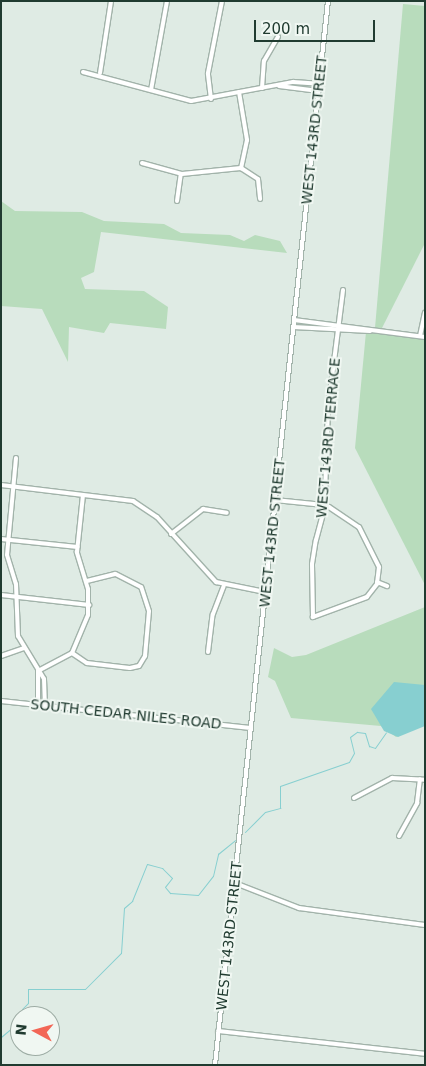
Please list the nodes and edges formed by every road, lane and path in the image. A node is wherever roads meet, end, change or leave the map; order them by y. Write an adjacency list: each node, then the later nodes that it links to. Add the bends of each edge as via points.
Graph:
1 (111, 1): 7 (street)
2 (167, 1): 11 (street)
3 (222, 1): 14 (street, via 208,73)
4 (328, 1): 8 (street, WEST 143RD STREET)
5 (278, 37): 10 (street, via 264,61)
6 (83, 72): 7 (street)
7 (100, 73): 11 (street)
8 (319, 84): 9 (street); 12 (street, WEST 143RD STREET)
9 (275, 86): 10 (street); 12 (street)
10 (262, 88): 13 (street)
11 (151, 90): 14 (street, via 182,100)
12 (318, 91): 22 (street, WEST 143RD STREET)
13 (239, 92): 14 (street); 16 (street, via 247,140)
14 (211, 98)
15 (142, 163): 17 (street)
16 (241, 168): 17 (street); 18 (street, via 260,182)
17 (181, 174): 19 (street)
18 (260, 199)
19 (178, 201)
20 (343, 290): 23 (street, WEST 143RD TERRACE)
21 (425, 313): 27 (street)
22 (294, 320): 23 (street); 24 (street, WEST 143RD STREET)
23 (338, 324): 25 (street, WEST 143RD TERRACE); 26 (street)
24 (294, 327): 25 (street); 32 (street, WEST 143RD STREET)
25 (338, 331): 26 (street); 33 (street, WEST 143RD TERRACE)
26 (375, 331): 27 (street)
27 (422, 336)
28 (16, 458): 30 (street)
29 (1, 485): 30 (street)
30 (13, 487): 31 (street); 37 (street)
31 (84, 495): 35 (street, via 133,501 149,510); 38 (street)
32 (275, 500): 33 (street); 43 (street, WEST 143RD STREET)
33 (324, 505): 40 (street, via 345,515 366,535 379,562); 40 (street, WEST 143RD TERRACE, via 312,564 313,617 358,602)
34 (227, 513): 35 (street, via 203,509)
35 (171, 534): 41 (street, via 208,576)
36 (1, 539): 37 (street)
37 (7, 540): 38 (street); 45 (street)
38 (78, 548): 39 (street)
39 (86, 581): 46 (street); 49 (street, via 116,574 141,587 150,612 145,656 139,666 130,668 87,663)
40 (377, 582): 42 (street)
41 (224, 586): 43 (street); 48 (street, via 213,614)
42 (387, 586)
43 (265, 592): 55 (street, WEST 143RD STREET)
44 (1, 595): 45 (street)
45 (16, 595): 46 (street); 47 (street, via 14,618)
46 (89, 605): 49 (street)
47 (24, 648): 50 (street); 51 (street)
48 (208, 652)
49 (72, 653): 51 (street)
50 (1, 656)
51 (38, 671): 53 (street); 54 (street, via 46,687)
52 (1, 701): 53 (street, SOUTH CEDAR NILES ROAD)
53 (38, 705): 54 (street, SOUTH CEDAR NILES ROAD)
54 (45, 706): 55 (street, SOUTH CEDAR NILES ROAD)
55 (251, 728): 59 (street, WEST 143RD STREET)
56 (422, 779): 57 (street, via 392,778); 58 (street, via 417,803)
57 (354, 798)
58 (400, 836)
59 (234, 883): 60 (street, via 298,908); 61 (street, WEST 143RD STREET)
60 (425, 925)
61 (218, 1031): 62 (street); 63 (street, WEST 143RD STREET)
62 (425, 1054)
63 (215, 1065)

